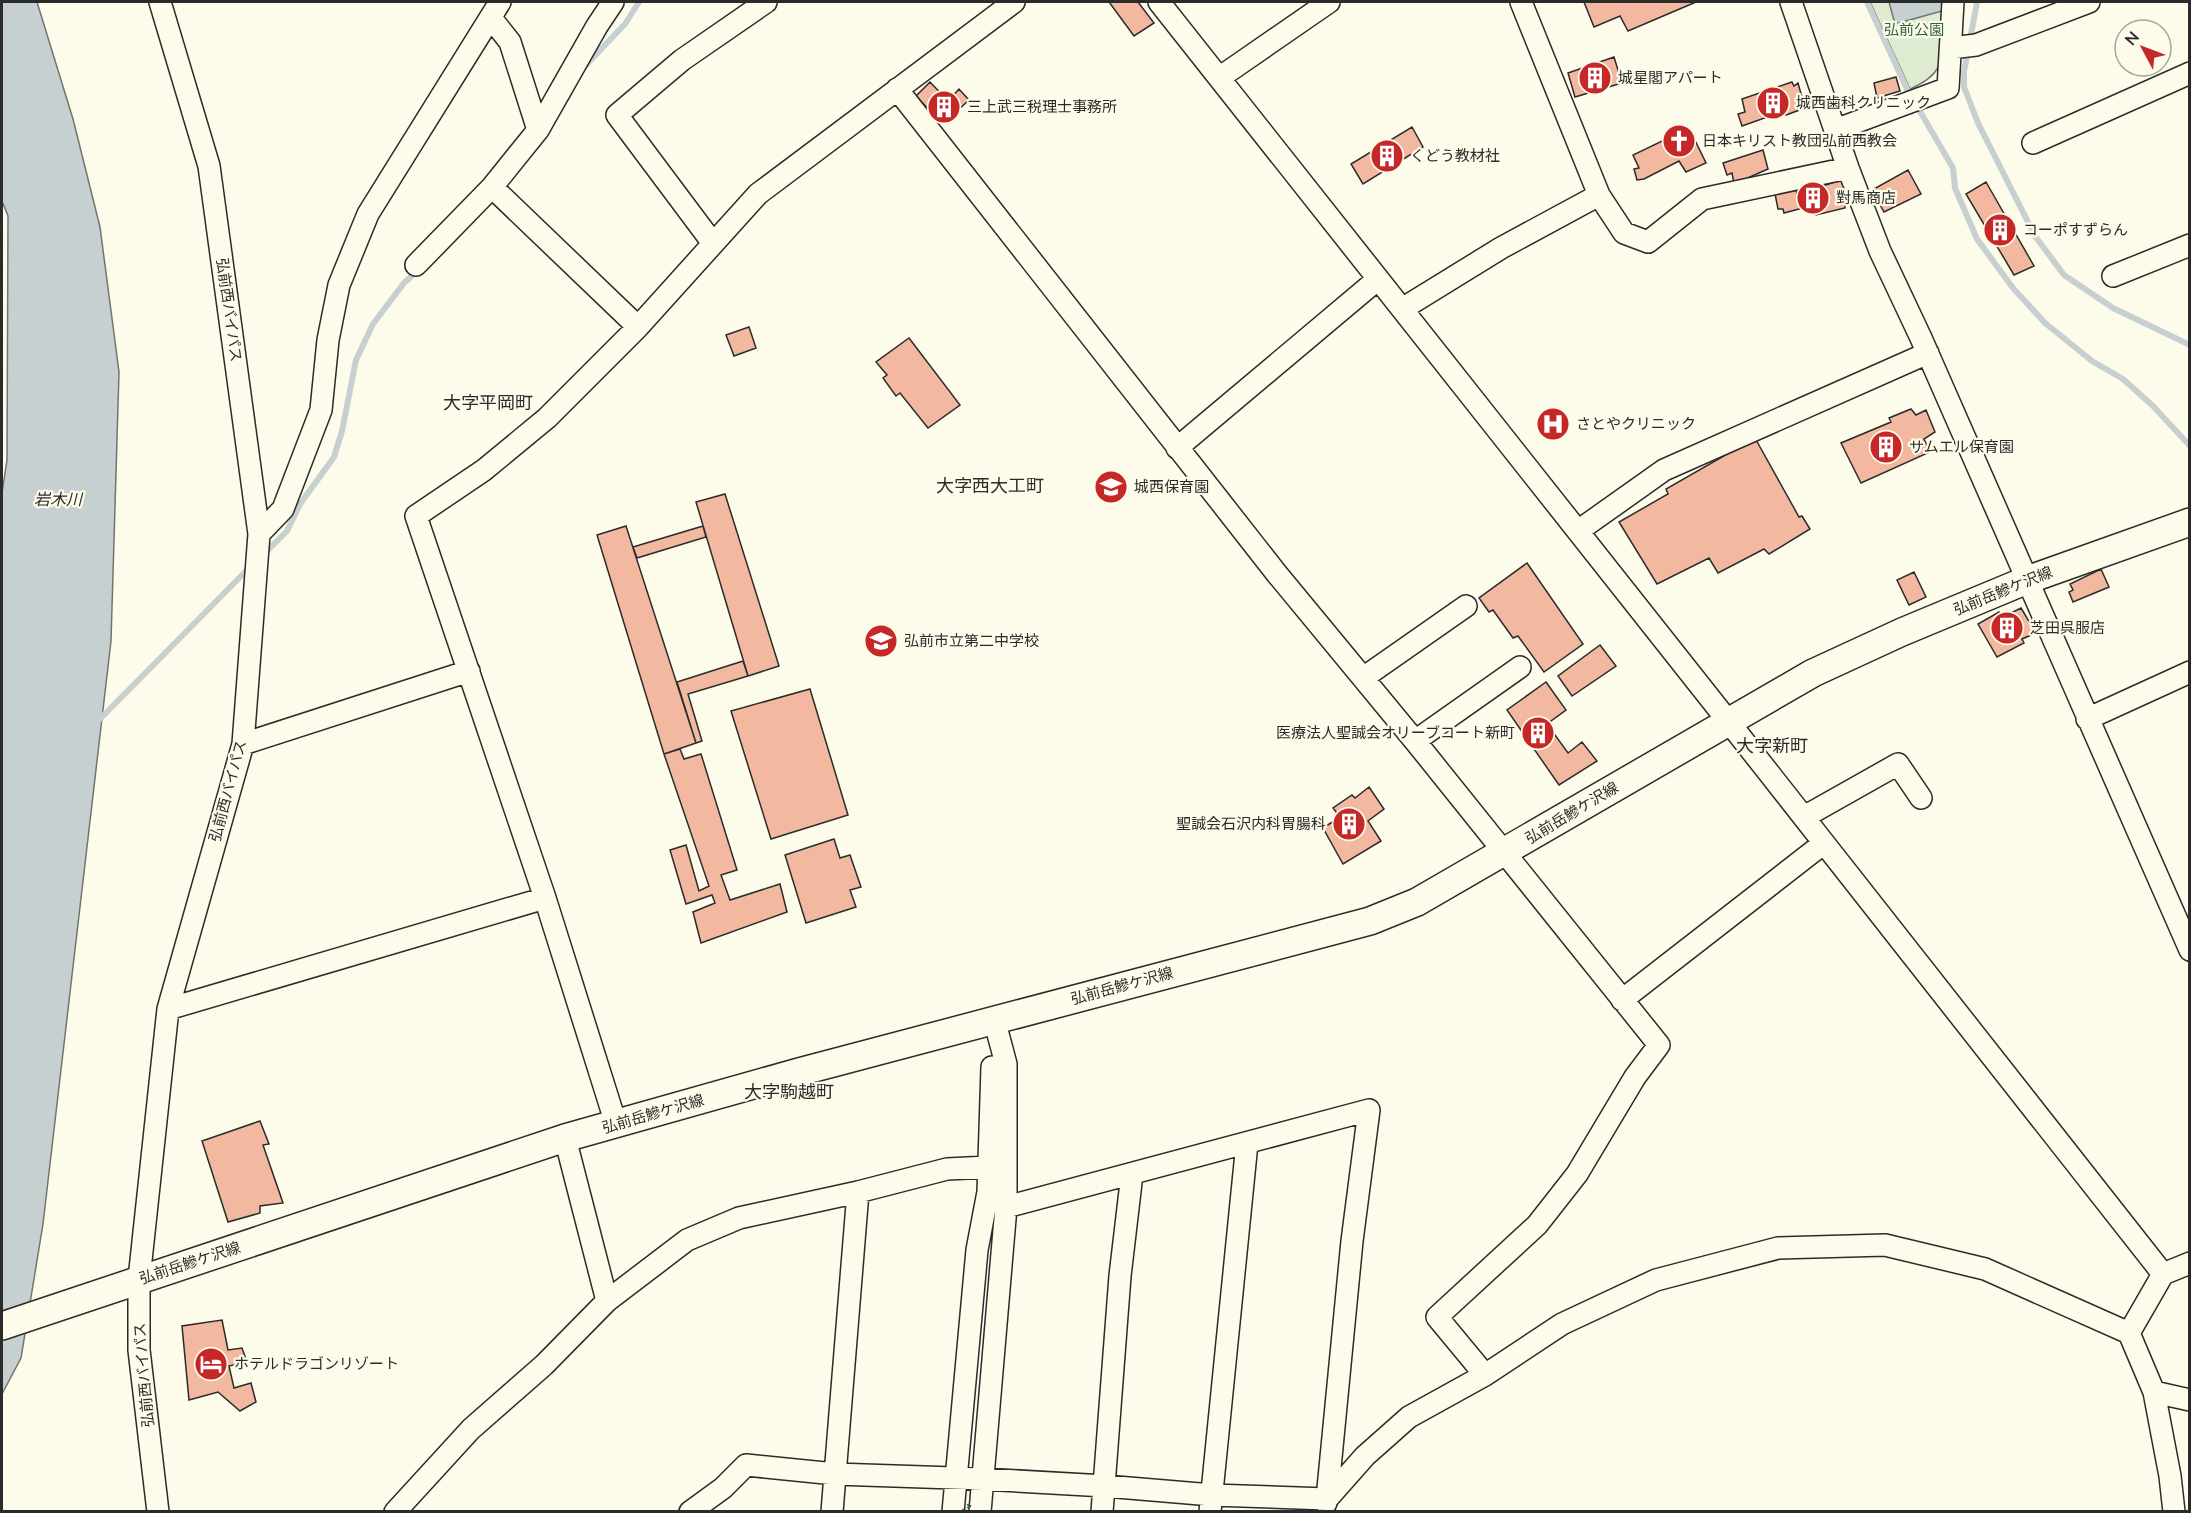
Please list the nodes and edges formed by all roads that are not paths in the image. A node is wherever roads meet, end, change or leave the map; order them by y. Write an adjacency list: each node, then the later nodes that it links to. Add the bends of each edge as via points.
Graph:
1 (160, 2): 33 (street, 弘前西バイパス, via 209,166)
2 (614, 2): 16 (street)
3 (766, 2): 22 (street, via 682,60 617,115)
4 (1014, 2): 15 (street)
5 (1159, 2): 14 (street)
6 (1329, 2): 14 (street)
7 (1521, 2): 21 (street)
8 (1791, 2): 17 (street)
9 (1953, 2): 12 (street)
10 (2089, 2): 12 (street, via 1977,45)
11 (495, 10): 16 (street, via 510,42); 33 (street, via 368,214 339,285 328,340 321,410 283,509)
12 (1951, 48): 17 (street, via 1948,88)
13 (2190, 73): 18 (street)
14 (1219, 78): 26 (street)
15 (897, 89): 22 (street, via 758,194); 30 (street)
16 (538, 130): 20 (street)
17 (1836, 130): 19 (street)
18 (2032, 143)
19 (1848, 168): 21 (street, via 1702,199 1648,242 1624,233); 29 (street, via 1880,251)
20 (492, 187): 24 (street); 28 (street)
21 (1599, 195): 27 (street, via 1501,248)
22 (712, 242): 28 (street)
23 (2190, 245): 25 (street)
24 (416, 265)
25 (2113, 276)
26 (1378, 279): 27 (street); 30 (street)
27 (1402, 309): 32 (street)
28 (638, 327): 37 (street, via 547,418 484,470 416,516)
29 (1928, 353): 32 (street, via 1664,470); 34 (street)
30 (1177, 448): 39 (street)
31 (2190, 522): 34 (main road, 弘前岳鰺ケ沢線)
32 (1578, 531): 41 (street)
33 (259, 534): 43 (street, 弘前西バイパス)
34 (2027, 580): 40 (street); 41 (main road, 弘前岳鰺ケ沢線, via 1833,664)
35 (1466, 606): 39 (street)
36 (1520, 667): 42 (street)
37 (470, 671): 43 (street); 48 (street)
38 (2190, 672): 40 (street)
39 (1363, 678): 42 (street)
40 (2087, 719): 49 (street)
41 (1728, 720): 45 (street); 47 (main road, 弘前岳鰺ケ沢線)
42 (1415, 741): 47 (street)
43 (243, 744): 51 (street, 弘前西バイパス)
44 (1921, 798): 45 (street, via 1898,764)
45 (1804, 817): 46 (street)
46 (1824, 843): 50 (street); 61 (street)
47 (1504, 853): 50 (street); 52 (main road, 弘前岳鰺ケ沢線, via 1417,902 1370,921)
48 (545, 898): 51 (street); 53 (street)
49 (2190, 950)
50 (1622, 1000): 66 (street, via 1659,1045 1635,1077 1577,1174 1538,1225 1437,1317)
51 (168, 1009): 62 (street, 弘前西バイパス)
52 (994, 1019): 53 (main road, 弘前岳鰺ケ沢線); 56 (street); 59 (street, via 1005,1064)
53 (615, 1125): 54 (main road, 弘前岳鰺ケ沢線)
54 (565, 1138): 62 (main road, 弘前岳鰺ケ沢線); 63 (street)
55 (1247, 1143): 57 (street); 74 (street); 75 (street, via 1369,1110)
56 (988, 1167): 58 (street, via 947,1169); 70 (street)
57 (1132, 1174): 59 (street); 72 (street, via 1120,1276)
58 (858, 1192): 63 (street, via 739,1218 687,1240); 69 (street)
59 (1006, 1207): 71 (street)
60 (2190, 1263): 61 (street)
61 (2163, 1274): 65 (street)
62 (127, 1284): 64 (main road, 弘前岳鰺ケ沢線); 76 (street, 弘前西バイパス)
63 (607, 1301): 77 (street, via 544,1365 471,1429)
64 (2, 1326)
65 (2129, 1333): 66 (street, via 1985,1269 1885,1245 1778,1248 1656,1280 1562,1324); 67 (street)
66 (1485, 1375): 75 (street, via 1408,1417 1365,1456)
67 (2154, 1392): 68 (street); 84 (street)
68 (2190, 1400)
69 (835, 1474): 70 (street); 73 (street, via 746,1465); 80 (street)
70 (956, 1479): 71 (street); 81 (street)
71 (983, 1479): 72 (street); 82 (street)
72 (1105, 1486): 74 (street); 83 (street)
73 (723, 1488): 78 (street); 79 (street)
74 (1211, 1503): 75 (street)
75 (1326, 1505)
76 (158, 1512)
77 (395, 1512)
78 (690, 1512)
79 (721, 1512)
80 (832, 1512)
81 (953, 1512)
82 (980, 1512)
83 (1102, 1512)
84 (2174, 1512)

